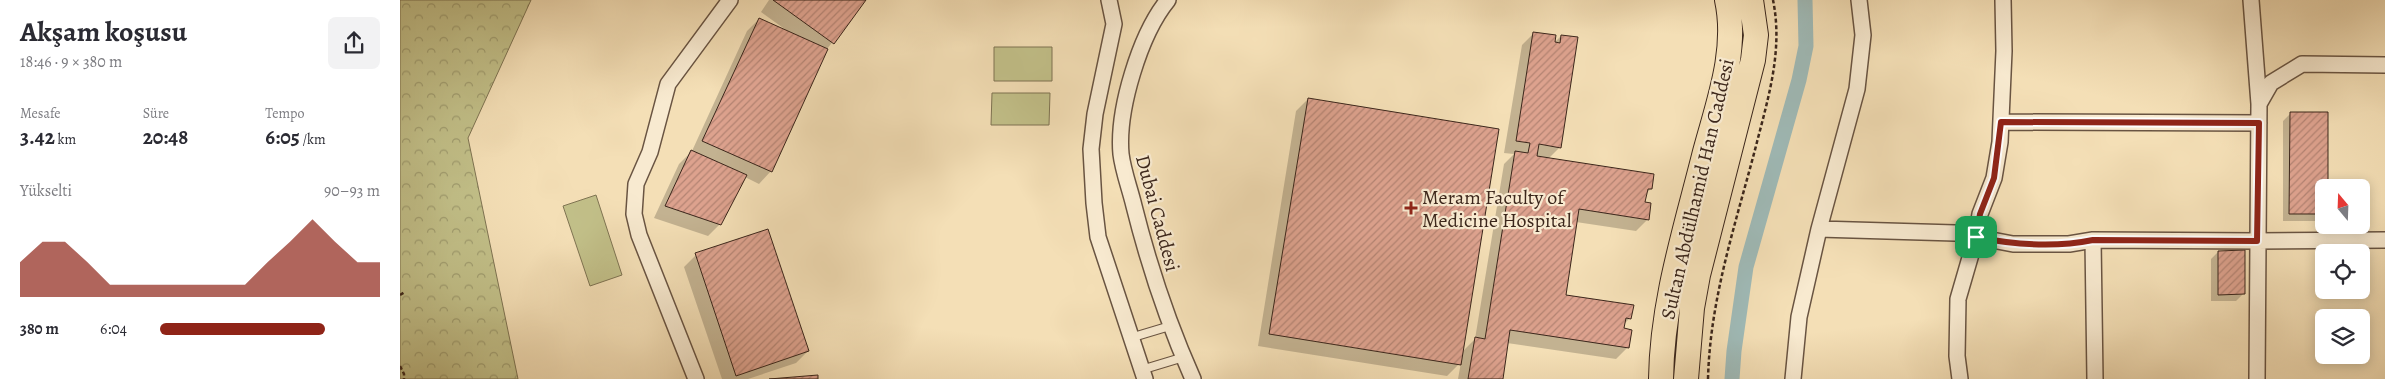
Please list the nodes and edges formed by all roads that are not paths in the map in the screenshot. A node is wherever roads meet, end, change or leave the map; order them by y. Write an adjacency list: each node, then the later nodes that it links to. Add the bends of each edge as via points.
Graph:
1 (730, 0): 22 (street, via 668,84 650,152 636,184 634,214 639,235)
2 (1109, 0): 19 (street, via 1114,24 1091,149 1094,203 1098,237)
3 (1168, 0): 18 (street, Dubai Caddesi, via 1158,11 1143,42 1125,102 1121,154)
4 (1726, 0): 24 (main road, Sultan Abdülhamid Han Caddesi, via 1730,30 1727,69 1671,285)
5 (1751, 0): 25 (main road, Sultan Abdülhamid Han Caddesi, via 1756,35 1753,60 1698,275)
6 (1859, 0): 13 (street, via 1863,35 1858,89)
7 (2003, 0): 11 (street)
8 (2251, 0): 10 (street)
9 (2385, 65): 10 (street, via 2302,64 2271,83)
10 (2259, 104): 12 (street)
11 (2001, 122): 12 (street); 14 (street, via 1994,178 1980,214)
12 (2259, 123): 17 (street)
13 (1819, 229): 14 (street, via 1955,233); 26 (street, via 1799,317)
14 (1976, 237): 15 (street, via 2012,244 2069,244); 27 (street, via 1958,299)
15 (2093, 240): 17 (street); 28 (street)
16 (2385, 240): 17 (street)
17 (2257, 241): 29 (street)
18 (1170, 326): 19 (lane); 20 (street, Dubai Caddesi)
19 (1130, 338): 21 (street)
20 (1184, 358): 21 (lane); 23 (street, Dubai Caddesi)
21 (1143, 374)
22 (696, 379)
23 (1194, 379)
24 (1661, 379)
25 (1686, 379)
26 (1793, 379)
27 (1960, 379)
28 (2095, 379)
29 (2257, 379)

